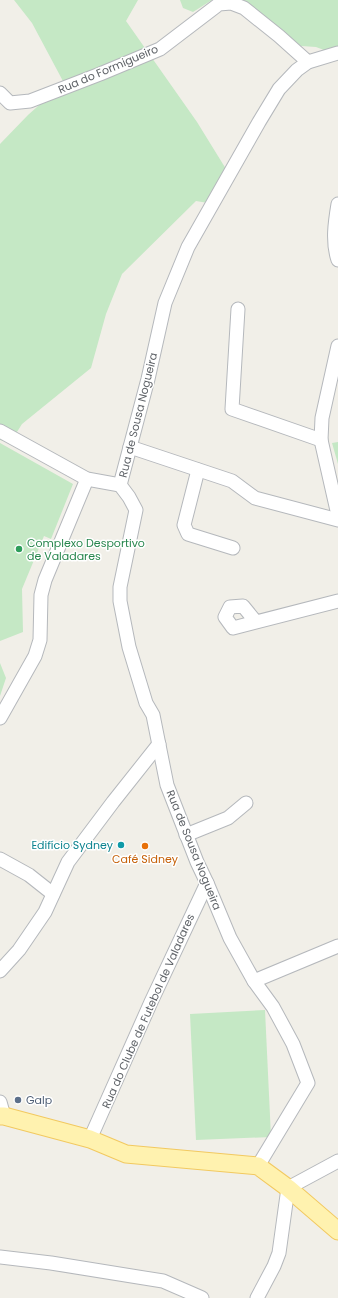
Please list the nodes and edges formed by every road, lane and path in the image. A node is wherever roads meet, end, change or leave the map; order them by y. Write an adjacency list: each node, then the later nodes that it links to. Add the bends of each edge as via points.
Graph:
1 (338, 53): 2 (street, Rua de Sousa Nogueira)
2 (308, 62): 3 (street, Rua do Formigueiro, via 244,8 231,3 219,4 160,48 93,76 30,101 10,103); 10 (street, Rua de Sousa Nogueira, via 279,89 188,247 165,303)
3 (0, 93)
4 (338, 204): 5 (street, via 334,249)
5 (338, 260)
6 (238, 310): 9 (street, via 232,408)
7 (338, 346): 9 (street, via 322,418)
8 (0, 431): 12 (street)
9 (321, 440): 14 (street)
10 (130, 447): 11 (street); 13 (street, Rua de Sousa Nogueira)
11 (198, 470): 15 (street, via 232,481 255,498); 16 (street, via 184,525 188,534)
12 (86, 479): 13 (street); 19 (street, via 45,580 41,595 40,640 35,656)
13 (120, 485): 20 (street, Rua de Sousa Nogueira, via 136,510 120,587 120,601 129,647 146,703 153,715)
14 (338, 515)
15 (338, 520)
16 (233, 548)
17 (338, 601): 18 (street)
18 (256, 622)
19 (0, 718)
20 (159, 744): 22 (street, Rua de Sousa Nogueira, via 167,785); 25 (street, via 68,862)
21 (246, 803): 22 (street, via 228,818)
22 (186, 835): 24 (street, Rua de Sousa Nogueira)
23 (0, 859): 25 (street, via 29,875)
24 (207, 882): 28 (street, Rua de Sousa Nogueira, via 230,938); 30 (street, Rua do Clube de Futebol de Valadares)
25 (54, 894): 27 (street, via 19,950)
26 (338, 946): 28 (street)
27 (0, 971)
28 (254, 981): 32 (street, Rua de Sousa Nogueira, via 273,1007 293,1044 308,1083)
29 (1, 1111): 30 (main road)
30 (90, 1139): 32 (main road, via 126,1154)
31 (338, 1161): 33 (street)
32 (258, 1166): 33 (main road)
33 (288, 1188): 34 (main road); 37 (street, via 279,1253)
34 (338, 1231)
35 (0, 1257): 36 (street, via 156,1279)
36 (202, 1298)
37 (257, 1298)

